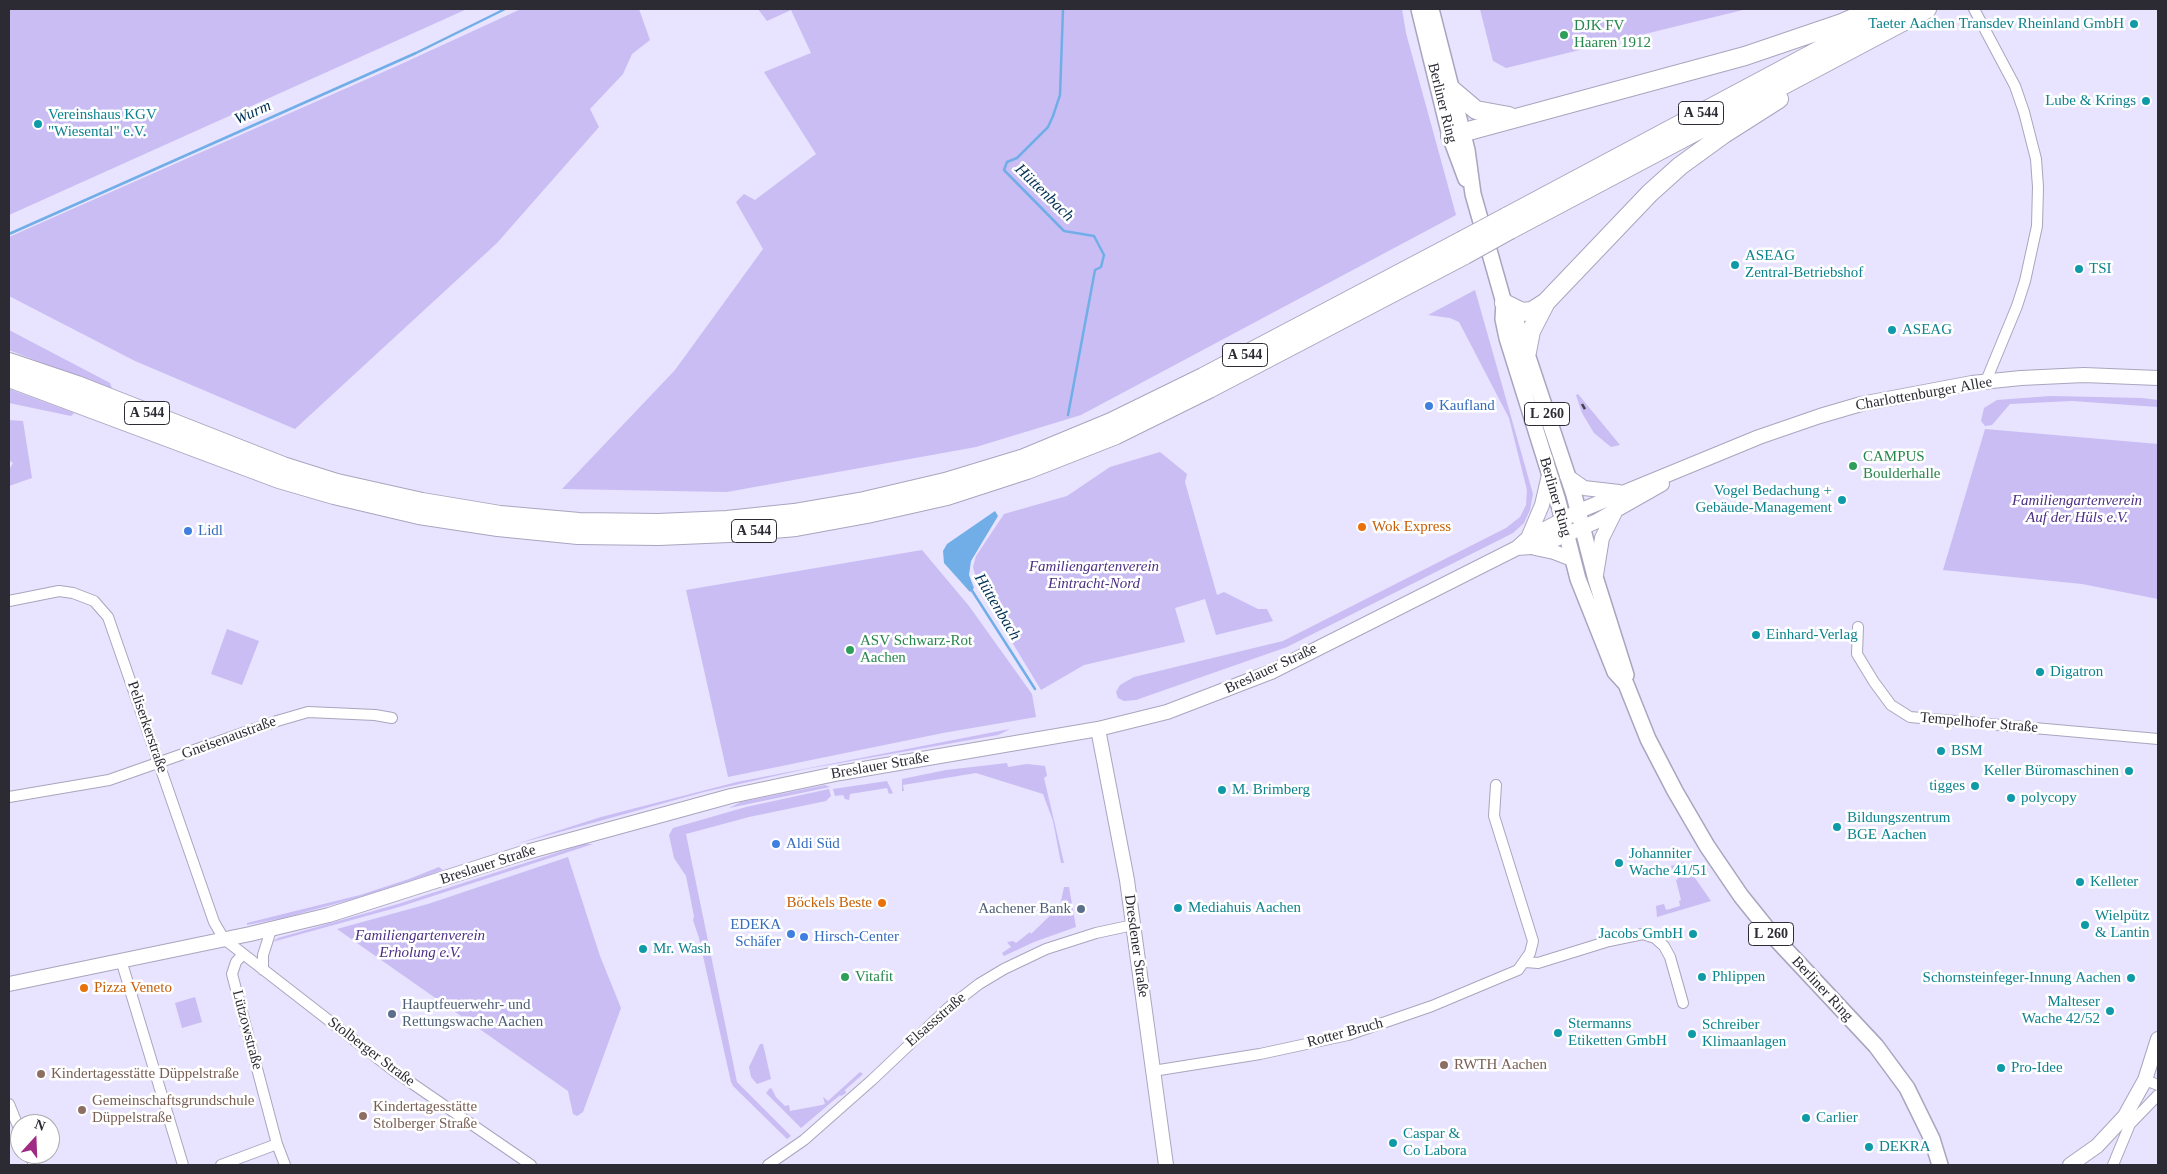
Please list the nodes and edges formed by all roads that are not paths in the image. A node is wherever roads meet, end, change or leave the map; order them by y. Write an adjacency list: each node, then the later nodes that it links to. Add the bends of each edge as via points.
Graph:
1 (1419, 9): 10 (main road, Berliner Ring / L 260)
2 (1431, 9): 8 (main road, Berliner Ring / L 260)
3 (1874, 9): 9 (highway, via 1746,56)
4 (1896, 9): 11 (highway, A 544)
5 (1927, 9): 7 (highway, A 544)
6 (1974, 9): 19 (street, via 2015,86 2036,158 2038,187 2037,226 2025,281)
7 (1838, 56): 11 (highway, A 544); 13 (highway, via 1680,166)
8 (1450, 88): 9 (highway, via 1476,110); 10 (main road, Berliner Ring / L 260)
9 (1514, 117): 10 (highway)
10 (1456, 134): 14 (main road, Berliner Ring / L 260, via 1467,150 1473,194)
11 (1508, 223): 12 (highway, A 544, bridge)
12 (1463, 248): 16 (highway, A 544, via 1111,422 1024,458 945,482 864,501 727,520 579,522 500,515 422,502 337,483 283,466 77,385); 17 (highway, A 544, via 1258,364 1116,435 1027,470 947,496 867,514 796,527 729,533 659,536 578,534 498,527 420,515 279,479)
13 (1546, 302): 14 (highway, via 1532,311 1522,312); 15 (highway, via 1531,331)
14 (1504, 303): 15 (main road, Berliner Ring / L 260, via 1515,318); 21 (main road, Berliner Ring / L 260, via 1507,338)
15 (1527, 352): 22 (main road, Berliner Ring / L 260)
16 (9, 362)
17 (9, 378)
18 (2158, 378): 19 (main road, Charlottenburger Allee, via 2084,375)
19 (1986, 381): 20 (main road, Charlottenburger Allee, via 1836,411)
20 (1699, 462): 23 (main road, Charlottenburger Allee); 25 (main road, Charlottenburger Allee)
21 (1549, 475): 26 (main road, Berliner Ring / L 260); 29 (main road, via 1542,505)
22 (1567, 476): 23 (main road, via 1584,488); 24 (main road, Berliner Ring / L 260)
23 (1622, 492): 24 (main road, Charlottenburger Allee)
24 (1578, 511): 26 (main road, Breslauer Straße); 27 (main road, Berliner Ring / L 260)
25 (1615, 512): 27 (main road, Charlottenburger Allee); 31 (main road, via 1602,538)
26 (1562, 519): 28 (main road, Berliner Ring / L 260); 29 (main road, Breslauer Straße)
27 (1583, 528): 28 (main road, Charlottenburger Allee); 31 (main road, Berliner Ring / L 260)
28 (1566, 535): 29 (main road, Breslauer Straße); 30 (main road, Berliner Ring / L 260)
29 (1525, 544): 30 (main road); 36 (main road, Breslauer Straße, via 1271,672 1174,710)
30 (1572, 560): 34 (main road, Berliner Ring / L 260, via 1615,672)
31 (1596, 580): 34 (main road, Berliner Ring / L 260, via 1625,670)
32 (9, 600): 38 (street, Peliserkerstraße, via 73,593 94,602 102,610 112,626)
33 (1858, 627): 37 (street, Tempelhofer Straße, via 1857,654 1891,705 1910,717)
34 (1626, 684): 61 (main road, Berliner Ring / L 260, via 1662,765 1707,846 1774,938 1876,1046 1907,1088 1932,1139)
35 (392, 718): 38 (street, Gneisenaustraße, via 308,712)
36 (1098, 729): 41 (main road, Dresdener Straße, via 1118,826); 42 (main road, Breslauer Straße, via 849,771 731,796 582,836 376,902)
37 (2158, 738)
38 (159, 764): 40 (street, Gneisenaustraße, via 109,780); 43 (street, Peliserkerstraße, via 214,922)
39 (1496, 785): 46 (street, via 1494,816 1533,941)
40 (9, 798)
41 (1133, 925): 51 (main road, Dresdener Straße); 59 (street, Elsassstraße, via 1046,949 979,984 948,1008 804,1140)
42 (271, 930): 43 (main road, Breslauer Straße); 47 (street, via 263,955)
43 (224, 939): 44 (street, Stolberger Straße); 45 (main road)
44 (243, 954): 47 (street, Stolberger Straße); 54 (street, Lützowstraße, via 232,974)
45 (121, 960): 48 (main road); 55 (street)
46 (1526, 962): 49 (street, Rotter Bruch, via 1538,964 1643,934 1656,938 1664,946); 51 (street, Rotter Bruch, via 1518,970 1493,981 1348,1035 1260,1054)
47 (263, 970): 58 (street, Stolberger Straße, via 394,1071)
48 (9, 984)
49 (1683, 1003)
50 (2158, 1039): 52 (main road)
51 (1152, 1071): 60 (main road, Dresdener Straße)
52 (2152, 1082): 62 (main road, via 2111,1132)
53 (2158, 1095): 63 (street, via 2130,1124)
54 (277, 1144): 56 (street); 57 (street, Lützowstraße)
55 (183, 1165)
56 (221, 1165)
57 (285, 1165)
58 (531, 1165)
59 (768, 1165)
60 (1166, 1165)
61 (1940, 1165)
62 (2070, 1165)
63 (2112, 1165)

